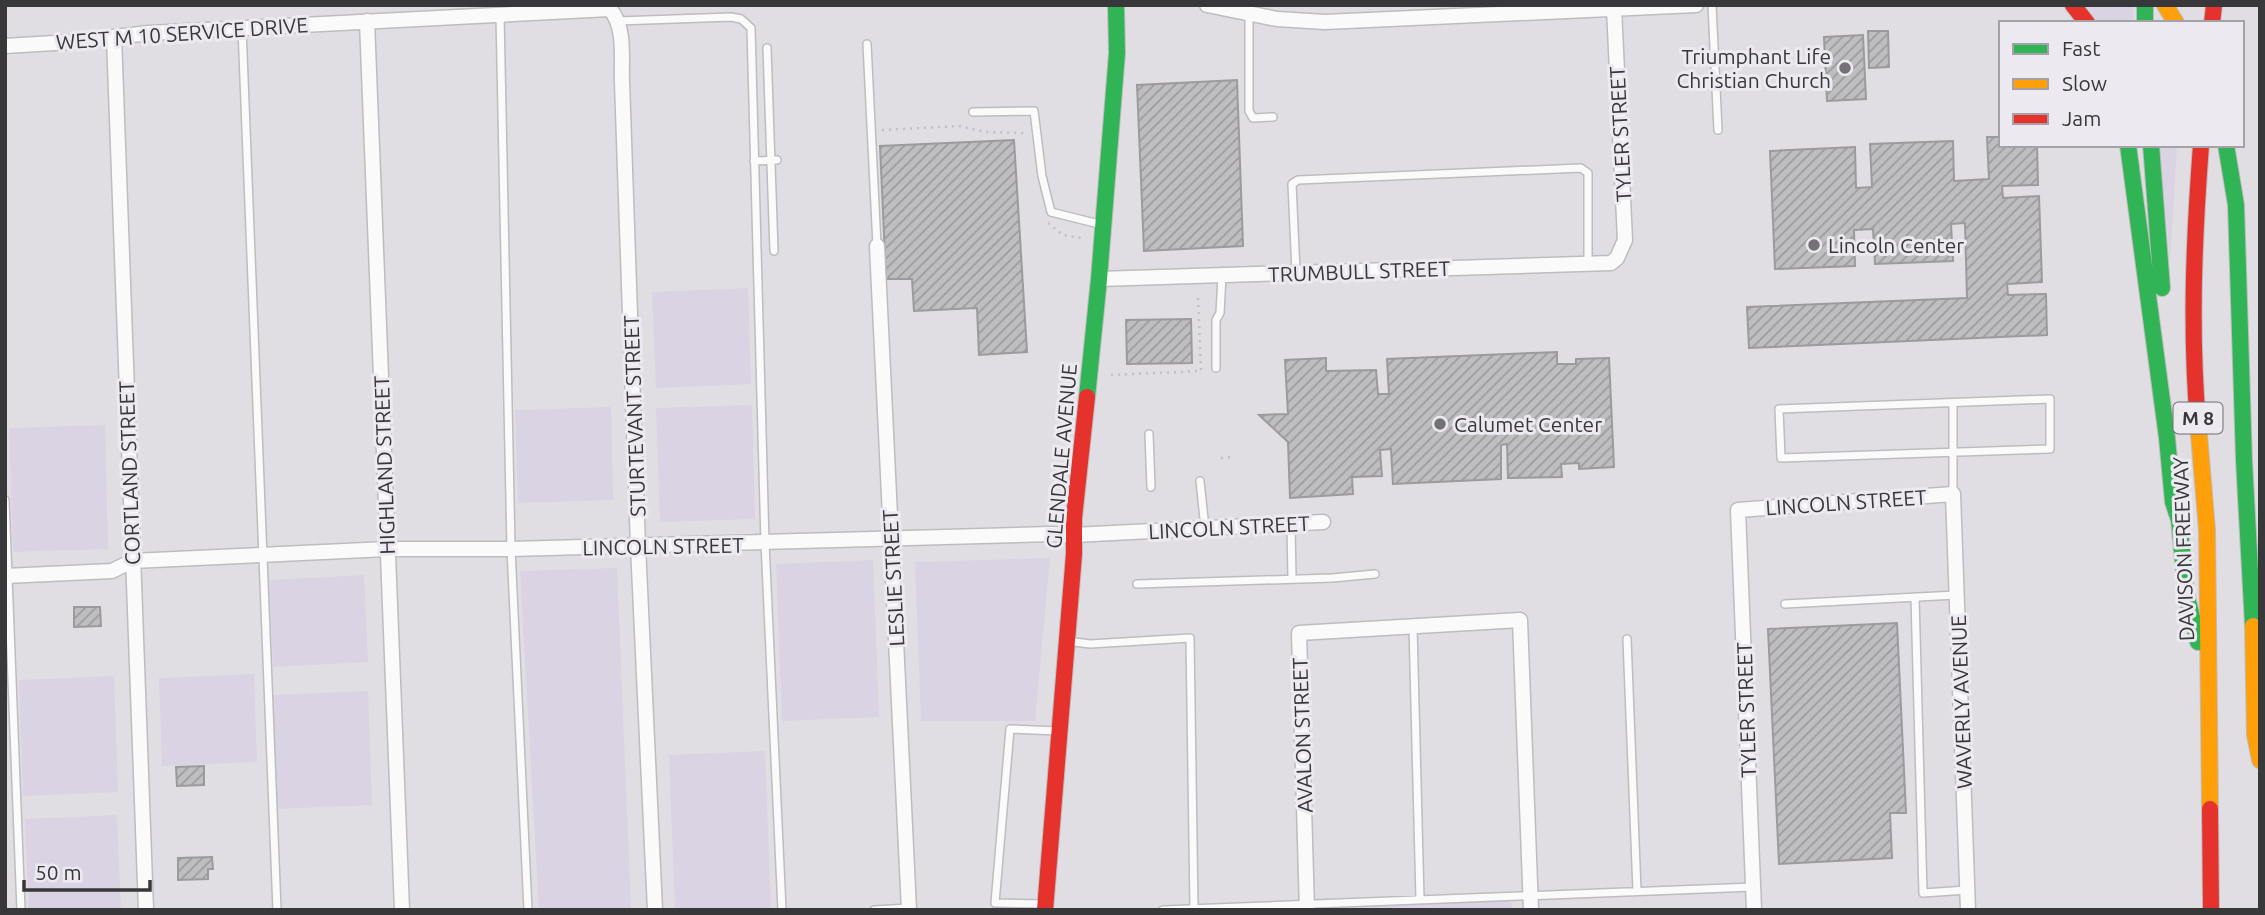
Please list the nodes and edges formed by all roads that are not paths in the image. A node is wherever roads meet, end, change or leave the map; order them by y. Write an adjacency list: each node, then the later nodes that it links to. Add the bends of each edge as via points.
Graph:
1 (1116, 5): 28 (main road, GLENDALE AVENUE)
2 (1208, 5): 8 (street)
3 (1696, 5): 7 (street)
4 (1712, 5): 21 (lane)
5 (2073, 5): 12 (main road)
6 (2165, 5): 13 (main road)
7 (1614, 8): 8 (street, via 1325,22); 31 (street, TYLER STREET, via 1625,240)
8 (1249, 13): 20 (lane, via 1250,111 1253,118)
9 (500, 15): 10 (street, WEST M 10 SERVICE DRIVE); 11 (street, WEST M 10 SERVICE DRIVE); 54 (lane)
10 (614, 15): 27 (lane, via 731,17 751,28); 52 (street, STURTEVANT STREET, via 622,71)
11 (367, 21): 14 (street, WEST M 10 SERVICE DRIVE); 53 (street, HIGHLAND STREET)
12 (2086, 21)
13 (2175, 21)
14 (242, 28): 15 (street, WEST M 10 SERVICE DRIVE); 55 (lane)
15 (114, 37): 17 (street, WEST M 10 SERVICE DRIVE); 56 (street, CORTLAND STREET)
16 (867, 44): 29 (lane)
17 (5, 46)
18 (767, 48): 26 (lane)
19 (973, 112): 28 (lane, via 1034,111 1051,212)
20 (1273, 117)
21 (1718, 130)
22 (2128, 147): 45 (main road, via 2173,502)
23 (2151, 147): 45 (main road, via 2183,502)
24 (2201, 147): 67 (main road, DAVISON FREEWAY / M 8, via 2193,356 2207,530)
25 (2226, 147): 69 (main road, via 2236,205 2255,735)
26 (775, 160): 27 (lane); 30 (lane)
27 (754, 161): 51 (lane)
28 (1103, 226): 35 (main road, GLENDALE AVENUE)
29 (877, 246): 50 (street, LESLIE STREET)
30 (774, 251)
31 (1617, 258): 32 (street, TRUMBULL STREET)
32 (1588, 265): 33 (street, TRUMBULL STREET); 33 (lane, via 1588,173 1581,168 1298,180 1292,184)
33 (1296, 273): 34 (street, TRUMBULL STREET)
34 (1222, 275): 35 (street, TRUMBULL STREET); 36 (lane)
35 (1099, 279): 49 (main road, GLENDALE AVENUE)
36 (1216, 368)
37 (1953, 404): 39 (lane); 39 (lane, via 2050,400 2050,449); 39 (lane, via 1779,409 1781,458)
38 (1149, 434): 41 (lane)
39 (1953, 453): 42 (lane)
40 (1200, 481): 48 (lane)
41 (1151, 487)
42 (1954, 494): 44 (street, LINCOLN STREET); 61 (street, WAVERLY AVENUE)
43 (5, 500): 58 (lane)
44 (1738, 510): 70 (street, TYLER STREET)
45 (2179, 520): 67 (main road, via 2186,593)
46 (1323, 522): 47 (street, LINCOLN STREET)
47 (1291, 524): 48 (street, LINCOLN STREET); 59 (lane)
48 (1205, 528): 49 (street, LINCOLN STREET)
49 (1074, 535): 50 (street, LINCOLN STREET); 66 (main road, GLENDALE AVENUE)
50 (891, 540): 51 (street, LINCOLN STREET); 78 (street, LESLIE STREET)
51 (765, 543): 52 (street, LINCOLN STREET); 85 (lane)
52 (638, 546): 54 (street, LINCOLN STREET); 84 (street, STURTEVANT STREET)
53 (387, 549): 54 (street, LINCOLN STREET); 55 (street, LINCOLN STREET); 82 (street, HIGHLAND STREET)
54 (511, 549): 83 (lane)
55 (263, 555): 56 (street, LINCOLN STREET); 81 (lane)
56 (132, 561): 58 (street, LINCOLN STREET, via 112,571); 80 (street, CORTLAND STREET)
57 (1375, 574): 59 (lane)
58 (7, 576): 79 (lane)
59 (1292, 579): 60 (lane)
60 (1137, 584)
61 (1957, 595): 62 (lane); 71 (street, WAVERLY AVENUE)
62 (1915, 597): 63 (lane); 71 (lane, via 1923,893)
63 (1785, 604)
64 (1413, 626): 73 (street, via 1520,620); 74 (lane); 76 (street, AVALON STREET, via 1299,633)
65 (1628, 639): 72 (lane)
66 (1067, 641): 68 (main road, GLENDALE AVENUE); 77 (lane, via 1090,644 1190,638)
67 (2209, 687): 91 (main road, DAVISON FREEWAY / M 8)
68 (1060, 731): 75 (main road, GLENDALE AVENUE); 75 (lane, via 1010,729 995,903)
69 (2260, 760)
70 (1753, 887): 72 (lane); 89 (street, TYLER STREET)
71 (1967, 890): 90 (street, WAVERLY AVENUE)
72 (1637, 891): 73 (lane)
73 (1531, 894): 74 (lane); 88 (street)
74 (1420, 899): 76 (lane)
75 (1046, 907)
76 (1307, 907): 77 (lane)
77 (1194, 908): 87 (lane)
78 (909, 909): 86 (lane)
79 (21, 910)
80 (146, 910)
81 (277, 910)
82 (401, 910)
83 (528, 910)
84 (655, 910)
85 (782, 910)
86 (874, 910)
87 (1163, 910)
88 (1531, 910)
89 (1754, 910)
90 (1968, 910)
91 (2211, 910)

